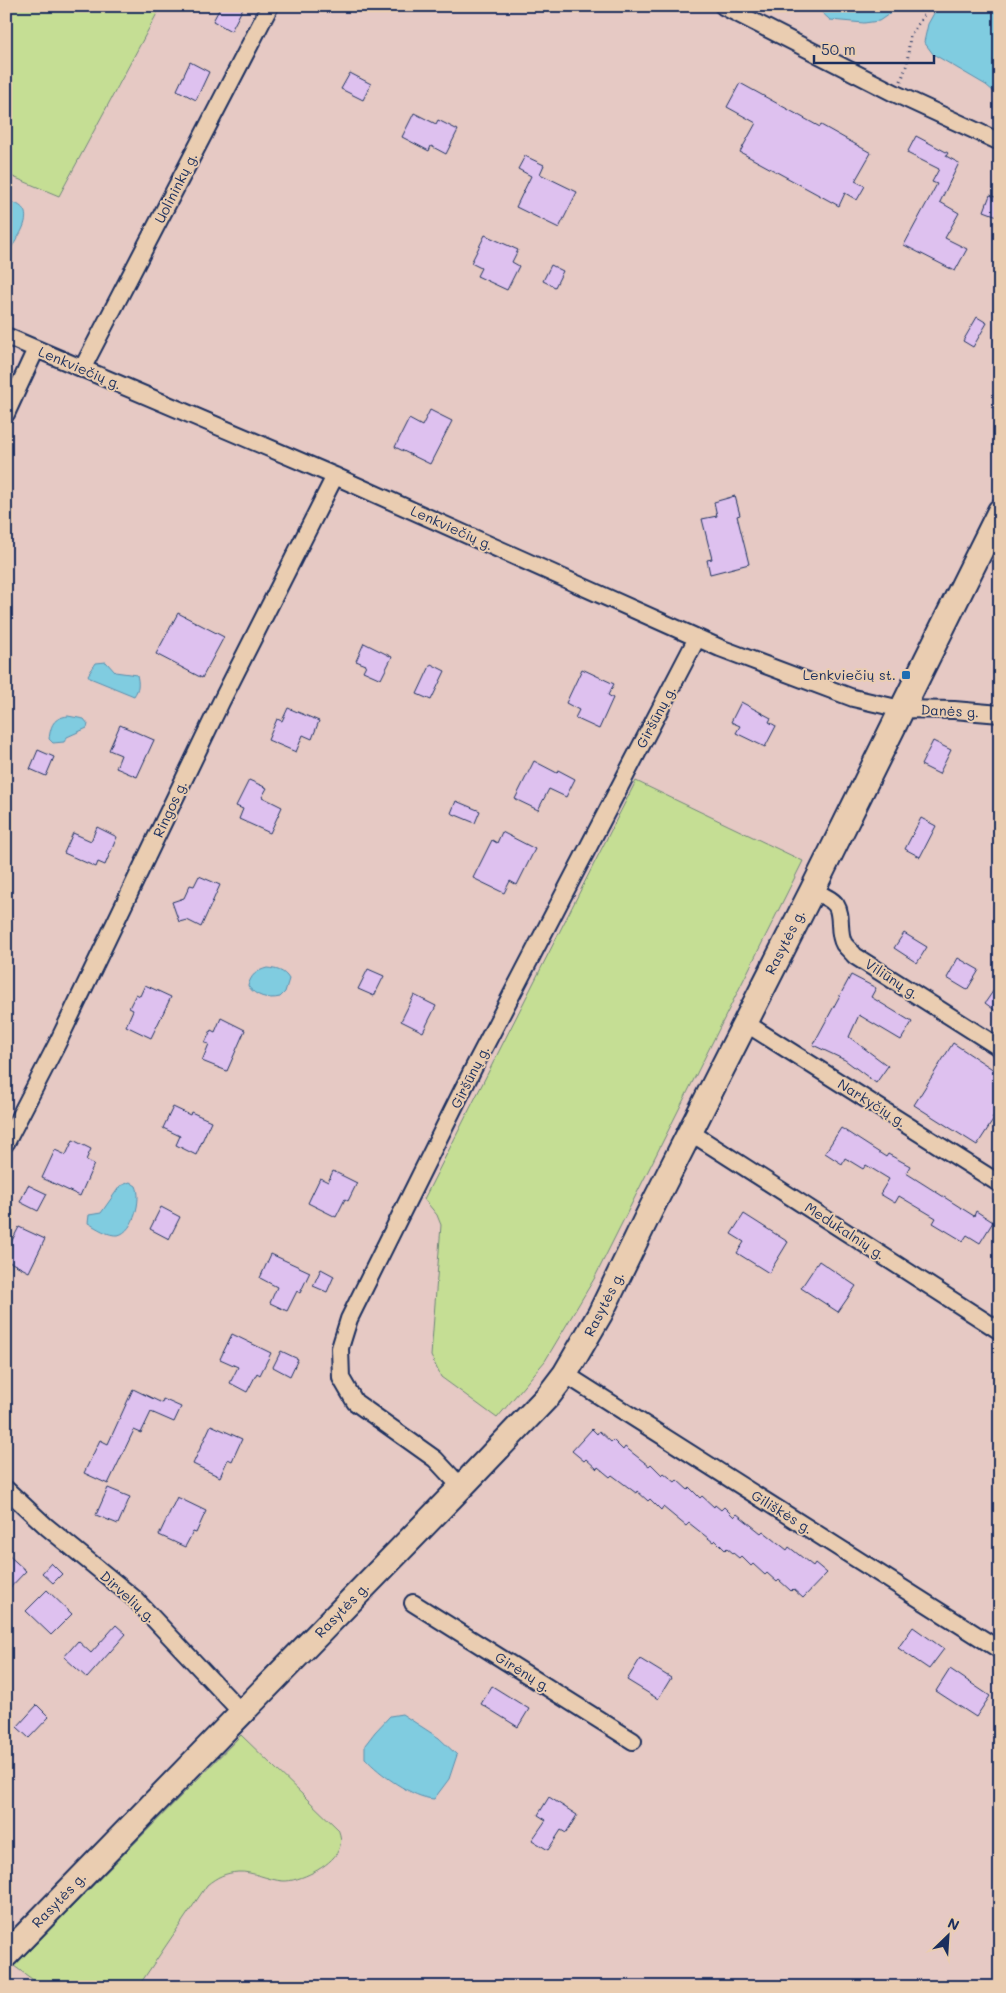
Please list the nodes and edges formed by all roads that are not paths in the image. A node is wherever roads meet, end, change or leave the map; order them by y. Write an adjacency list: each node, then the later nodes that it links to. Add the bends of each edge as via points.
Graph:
1 (270, 6): 6 (street, Uolininkų g.)
2 (723, 6): 3 (street, via 896,94)
3 (1000, 142)
4 (6, 336): 5 (street, Lenkviečių g.)
5 (36, 349): 6 (street, Lenkviečių g.); 7 (street)
6 (82, 369): 8 (street, Lenkviečių g.)
7 (6, 414)
8 (335, 476): 10 (street, Lenkviečių g.); 17 (street, Ringos g.)
9 (1000, 511): 11 (main road, Rasytės g.)
10 (697, 638): 11 (street, Lenkviečių g., via 853,698); 21 (street, Giršūnų g., via 470,1076 349,1319 340,1348 341,1378 355,1402 435,1459)
11 (901, 709): 12 (street, Danės g.); 13 (main road, Rasytės g.)
12 (1000, 714)
13 (812, 891): 14 (main road, Rasytės g.); 15 (street, Viliūnų g., via 836,905 842,939 855,956)
14 (744, 1022): 16 (main road, Rasytės g.); 18 (street, Narkyčių g.)
15 (1000, 1048)
16 (690, 1132): 19 (street, Medukalnių g.); 20 (main road, Rasytės g., via 600,1314)
17 (6, 1143)
18 (1000, 1184)
19 (1000, 1331)
20 (565, 1374): 21 (main road, Rasytės g.); 24 (street, Giliškės g.)
21 (461, 1487): 25 (main road, Rasytės g.)
22 (6, 1489): 25 (street, Dirvelių g., via 135,1599)
23 (412, 1602): 26 (street, Girėnų g.)
24 (1000, 1650)
25 (242, 1713): 27 (main road, Rasytės g.)
26 (633, 1741)
27 (6, 1955)

